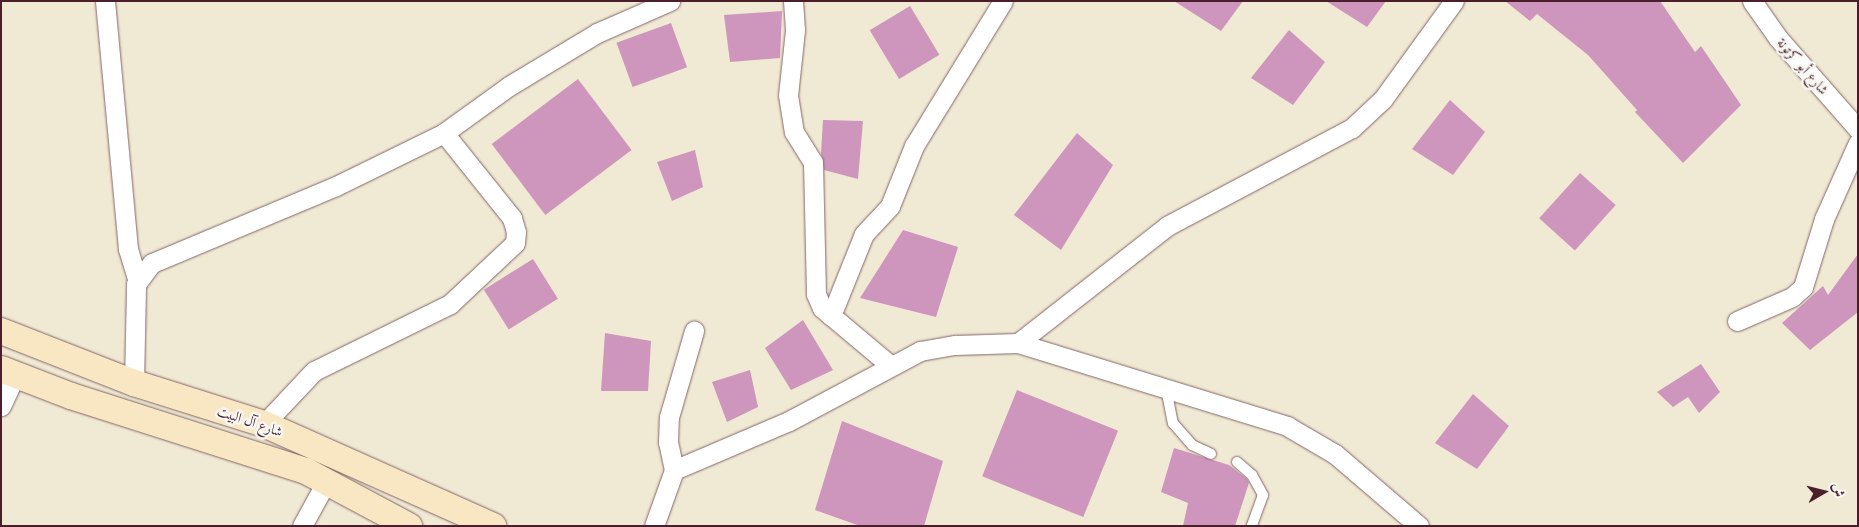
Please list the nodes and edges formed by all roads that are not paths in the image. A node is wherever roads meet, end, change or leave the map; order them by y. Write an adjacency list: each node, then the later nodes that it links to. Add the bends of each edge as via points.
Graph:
1 (105, 1): 10 (street, via 128,249)
2 (670, 1): 8 (street, via 591,36 509,86)
3 (793, 1): 11 (street, via 790,105 794,132 813,162 816,294 819,304)
4 (1003, 1): 11 (street, via 914,146 890,206 864,234)
5 (1454, 1): 15 (street, via 1383,99 1364,119 1167,226)
6 (1752, 1): 7 (street, شارع أبو كرتونة, via 1778,38)
7 (1858, 129)
8 (444, 133): 10 (street, via 336,186 161,257); 21 (street, via 512,218 515,243 450,304 314,371 299,383)
9 (1858, 143): 12 (street, via 1824,219 1803,287 1792,297)
10 (137, 278): 18 (street)
11 (831, 316): 16 (street)
12 (1737, 321)
13 (1, 331): 18 (street, شارع آل البيت)
14 (694, 331): 24 (street, via 669,417 668,442)
15 (1018, 343): 16 (street, via 934,347); 19 (street)
16 (890, 365): 24 (street, via 789,421)
17 (9, 372): 20 (street); 25 (street, via 71,396 306,471)
18 (134, 384): 21 (street, شارع آل البيت)
19 (1166, 387): 22 (lane, via 1173,423 1192,445); 31 (street, via 1287,426 1320,442)
20 (1, 406)
21 (264, 424): 28 (street, شارع آل البيت, via 448,509)
22 (1212, 454)
23 (1237, 462): 30 (lane, via 1252,475 1263,495)
24 (674, 470): 29 (street)
25 (326, 482): 26 (street); 27 (street)
26 (302, 526)
27 (410, 526)
28 (493, 526)
29 (654, 526)
30 (1252, 526)
31 (1419, 526)

